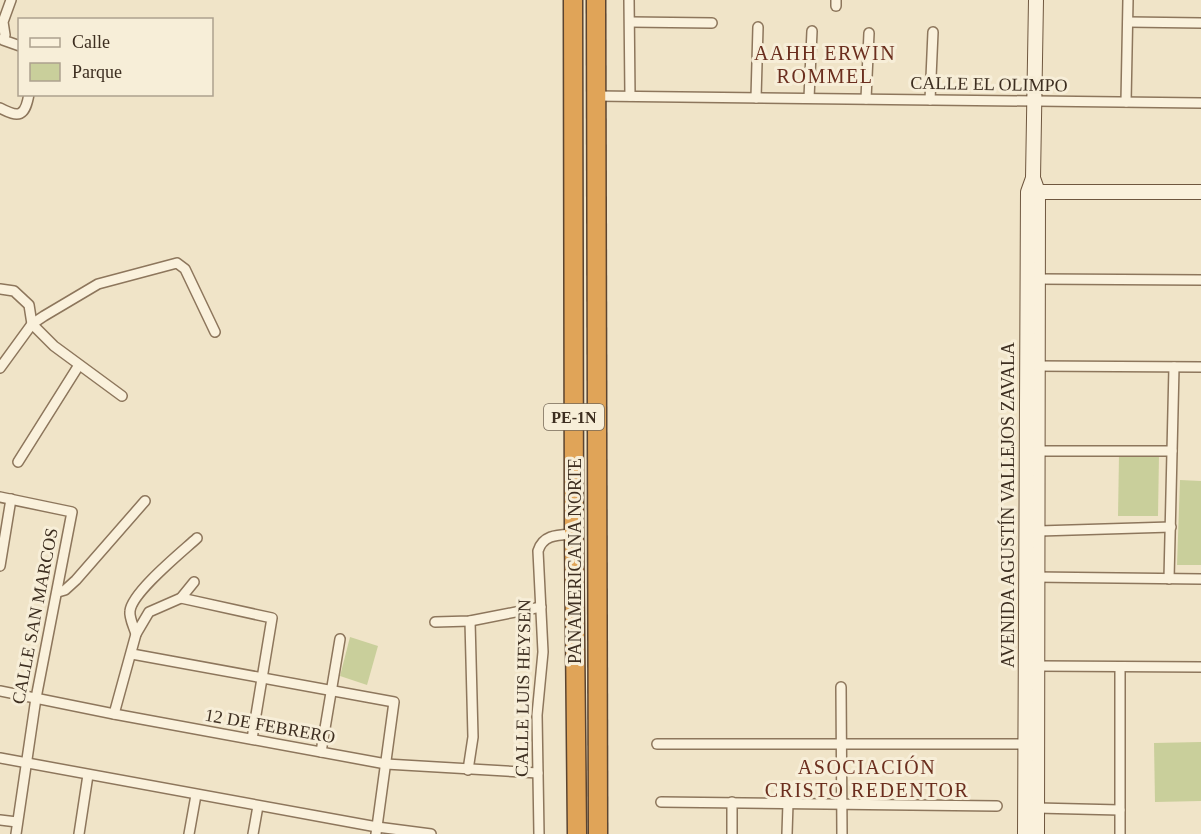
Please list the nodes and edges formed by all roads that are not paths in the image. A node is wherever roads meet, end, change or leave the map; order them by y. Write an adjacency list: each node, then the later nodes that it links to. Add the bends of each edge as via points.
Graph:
1 (11, 0): 15 (street)
2 (573, 0): 51 (highway, PANAMERICANA NORTE / PE-1N)
3 (596, 0): 18 (highway, PANAMERICANA NORTE / PE-1N)
4 (629, 0): 7 (street)
5 (1036, 0): 24 (street, AVENIDA AGUSTÍN VALLEJOS ZAVALA)
6 (1128, 0): 8 (street)
7 (630, 22): 9 (street); 19 (street)
8 (1128, 22): 10 (street); 25 (street)
9 (712, 23)
10 (1201, 23)
11 (758, 27): 20 (street)
12 (812, 31): 21 (street)
13 (933, 32): 23 (street)
14 (869, 33): 22 (street)
15 (1, 40): 16 (street)
16 (18, 45)
17 (29, 96): 27 (street, via 22,113 14,115)
18 (596, 96): 19 (street, CALLE EL OLIMPO); 105 (highway, PANAMERICANA NORTE / PE-1N)
19 (630, 96): 20 (street, CALLE EL OLIMPO)
20 (756, 98): 21 (street, CALLE EL OLIMPO)
21 (810, 98): 22 (street, CALLE EL OLIMPO)
22 (866, 99): 23 (street, CALLE EL OLIMPO)
23 (930, 100): 24 (street, CALLE EL OLIMPO)
24 (1035, 101): 25 (street, CALLE EL OLIMPO); 28 (street, AVENIDA AGUSTÍN VALLEJOS ZAVALA)
25 (1126, 102): 26 (street, CALLE EL OLIMPO)
26 (1201, 103)
27 (0, 108)
28 (1033, 192): 29 (street); 30 (street, AVENIDA AGUSTÍN VALLEJOS ZAVALA); 38 (street, AVENIDA AGUSTÍN VALLEJOS ZAVALA)
29 (1201, 192)
30 (1039, 279): 31 (street); 38 (street, AVENIDA AGUSTÍN VALLEJOS ZAVALA)
31 (1201, 280)
32 (0, 289): 33 (street, via 14,291 29,305)
33 (32, 324): 34 (street, via 98,284 177,263 185,268); 36 (street); 37 (street)
34 (215, 332)
35 (0, 353): 36 (street)
36 (10, 354): 41 (street)
37 (79, 364): 42 (street); 45 (street)
38 (1032, 365): 39 (street); 43 (street, AVENIDA AGUSTÍN VALLEJOS ZAVALA); 54 (street, AVENIDA AGUSTÍN VALLEJOS ZAVALA)
39 (1173, 367): 40 (street); 44 (street)
40 (1201, 367)
41 (0, 368)
42 (122, 396)
43 (1039, 451): 44 (street); 50 (street, AVENIDA AGUSTÍN VALLEJOS ZAVALA)
44 (1172, 451): 49 (street)
45 (18, 462)
46 (0, 497): 47 (street)
47 (11, 499): 53 (street); 58 (street, CALLE SAN MARCOS, via 72,512)
48 (146, 501): 58 (street, via 76,580)
49 (1171, 528): 50 (street); 55 (street)
50 (1039, 531): 54 (street, AVENIDA AGUSTÍN VALLEJOS ZAVALA)
51 (574, 534): 60 (street, CALLE LUIS HEYSEN, via 550,537 540,545); 104 (highway, PANAMERICANA NORTE / PE-1N)
52 (197, 538): 63 (street, via 134,600 130,611)
53 (0, 566)
54 (1032, 577): 55 (street); 66 (street, AVENIDA AGUSTÍN VALLEJOS ZAVALA); 77 (street, AVENIDA AGUSTÍN VALLEJOS ZAVALA)
55 (1169, 579): 56 (street)
56 (1201, 579)
57 (194, 582): 59 (street)
58 (58, 592): 73 (street, CALLE SAN MARCOS)
59 (181, 598): 63 (street, via 149,612); 69 (street, via 272,618)
60 (541, 607): 61 (street); 84 (street, CALLE LUIS HEYSEN)
61 (470, 621): 62 (street); 83 (street, via 473,737)
62 (435, 622)
63 (136, 634): 65 (street)
64 (340, 639): 71 (street)
65 (132, 654): 69 (street); 74 (street)
66 (1038, 666): 67 (street); 93 (street, AVENIDA AGUSTÍN VALLEJOS ZAVALA)
67 (1120, 667): 68 (street); 94 (street)
68 (1201, 667)
69 (263, 678): 71 (street); 75 (street)
70 (841, 687): 78 (street)
71 (331, 690): 79 (street); 82 (street, via 394,702)
72 (0, 691): 73 (street, 12 DE FEBRERO)
73 (36, 698): 74 (street, 12 DE FEBRERO); 81 (street, CALLE SAN MARCOS)
74 (114, 714): 75 (street, 12 DE FEBRERO)
75 (252, 740): 79 (street, 12 DE FEBRERO)
76 (657, 744): 78 (street)
77 (1025, 744): 78 (street); 109 (street, AVENIDA AGUSTÍN VALLEJOS ZAVALA)
78 (841, 746): 90 (street)
79 (321, 752): 82 (street, 12 DE FEBRERO)
80 (0, 758): 81 (street)
81 (26, 763): 85 (street); 96 (street, CALLE SAN MARCOS)
82 (386, 764): 83 (street, 12 DE FEBRERO); 97 (street)
83 (468, 770): 84 (street, 12 DE FEBRERO)
84 (538, 773): 103 (street, CALLE LUIS HEYSEN)
85 (88, 775): 86 (street); 99 (street)
86 (196, 795): 91 (street); 100 (street)
87 (661, 802): 88 (street)
88 (732, 802): 89 (street); 106 (street)
89 (788, 803): 90 (street); 107 (street)
90 (841, 804): 92 (street); 108 (street)
91 (258, 806): 97 (street); 101 (street)
92 (997, 806)
93 (1038, 808): 94 (street); 110 (street, AVENIDA AGUSTÍN VALLEJOS ZAVALA)
94 (1120, 810): 111 (street)
95 (0, 820): 96 (street)
96 (17, 822): 98 (street, CALLE SAN MARCOS)
97 (377, 831): 102 (street)
98 (16, 834)
99 (79, 834)
100 (189, 834)
101 (254, 834)
102 (431, 834)
103 (539, 834)
104 (577, 834)
105 (598, 834)
106 (732, 834)
107 (787, 834)
108 (842, 834)
109 (1025, 834)
110 (1037, 834)
111 (1120, 834)

